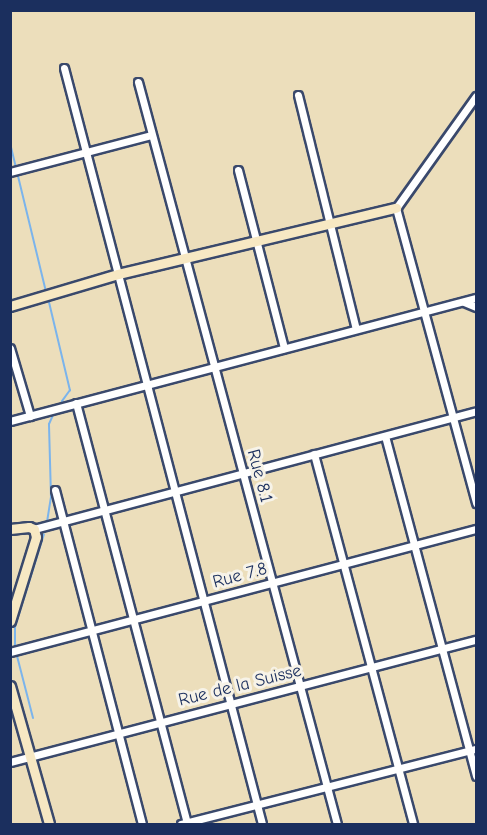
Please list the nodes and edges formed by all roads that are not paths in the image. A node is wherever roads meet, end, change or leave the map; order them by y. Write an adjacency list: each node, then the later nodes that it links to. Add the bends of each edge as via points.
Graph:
1 (64, 68): 6 (street)
2 (138, 82): 5 (street, Rue 8.1)
3 (298, 95): 10 (street)
4 (477, 96): 9 (street)
5 (151, 135): 6 (street); 12 (street, Rue 8.1)
6 (85, 150): 8 (street); 13 (street)
7 (238, 170): 11 (street)
8 (10, 172)
9 (396, 208): 10 (street); 18 (street)
10 (329, 224): 11 (street); 19 (street)
11 (256, 241): 12 (street); 21 (street)
12 (184, 258): 13 (street); 22 (street, Rue 8.1)
13 (118, 274): 16 (street); 23 (street)
14 (477, 298): 15 (street)
15 (465, 302): 17 (street); 18 (street)
16 (10, 306)
17 (477, 307)
18 (425, 312): 19 (street); 27 (street)
19 (356, 329): 21 (street)
20 (10, 348): 26 (street)
21 (284, 348): 22 (street)
22 (214, 366): 23 (street); 31 (street, Rue 8.1)
23 (147, 384): 24 (street); 33 (street)
24 (76, 403): 26 (street); 35 (street)
25 (477, 411): 27 (street)
26 (30, 416): 28 (street)
27 (453, 417): 29 (street); 34 (street)
28 (10, 421)
29 (385, 436): 30 (street); 40 (street)
30 (314, 454): 31 (street); 41 (street)
31 (242, 473): 33 (street); 42 (street, Rue 8.1)
32 (55, 490): 36 (street)
33 (175, 491): 35 (street); 43 (street)
34 (477, 503)
35 (104, 510): 36 (street); 44 (street)
36 (63, 522): 38 (street); 46 (street)
37 (10, 529): 38 (street)
38 (34, 529): 45 (street, via 36,537)
39 (477, 529): 40 (street, Rue 7.8)
40 (414, 546): 41 (street, Rue 7.8); 48 (street)
41 (343, 564): 42 (street, Rue 7.8); 50 (street)
42 (272, 583): 43 (street, Rue 7.8); 52 (street, Rue 8.1)
43 (203, 601): 44 (street, Rue 7.8); 53 (street)
44 (132, 618): 46 (street, Rue 7.8); 54 (street)
45 (10, 621)
46 (90, 631): 49 (street, Rue 7.8); 55 (street)
47 (477, 640): 48 (street, Rue de la Suisse)
48 (442, 649): 50 (street, Rue de la Suisse); 56 (street)
49 (10, 652)
50 (371, 667): 52 (street, Rue de la Suisse); 59 (street)
51 (10, 686): 57 (street)
52 (300, 686): 53 (street, Rue de la Suisse); 61 (street, Rue 8.1)
53 (231, 704): 54 (street, Rue de la Suisse); 62 (street)
54 (159, 721): 55 (street, Rue de la Suisse); 63 (street)
55 (117, 734): 57 (street, Rue de la Suisse); 65 (street)
56 (473, 750): 59 (street); 60 (street)
57 (30, 757): 58 (street, Rue de la Suisse); 64 (street)
58 (10, 762)
59 (398, 769): 61 (street); 68 (street)
60 (477, 776)
61 (327, 788): 62 (street); 67 (street, Rue 8.1)
62 (258, 806): 63 (street); 66 (street)
63 (185, 824)
64 (49, 825)
65 (142, 825)
66 (262, 825)
67 (337, 825)
68 (413, 825)

